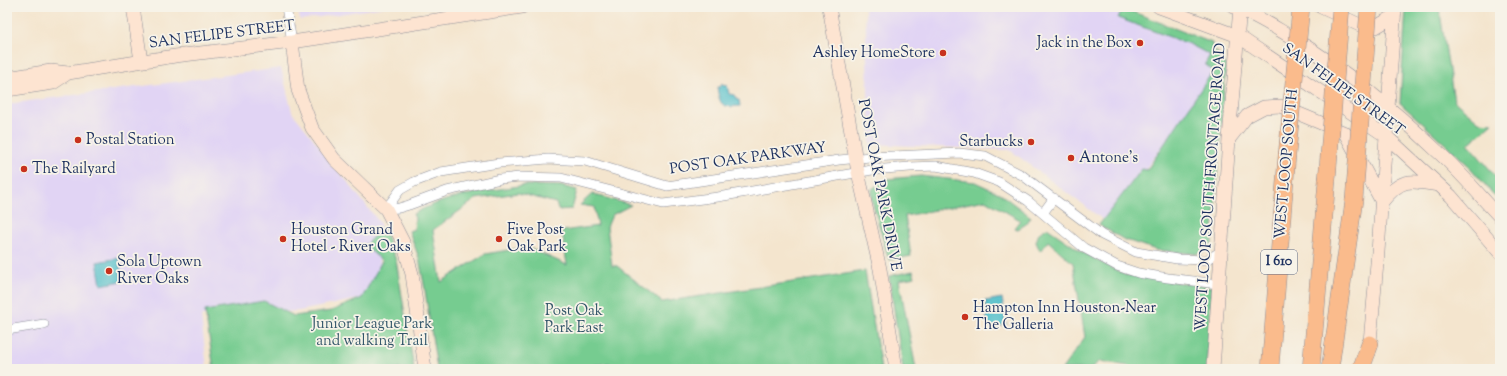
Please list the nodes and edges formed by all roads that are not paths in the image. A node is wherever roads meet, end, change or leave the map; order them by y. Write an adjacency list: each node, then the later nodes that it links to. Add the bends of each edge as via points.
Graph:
1 (133, 7): 16 (main road)
2 (286, 7): 15 (street)
3 (522, 7): 12 (main road, SAN FELIPE STREET)
4 (829, 7): 24 (main road, POST OAK PARK DRIVE)
5 (1159, 7): 14 (main road, SAN FELIPE STREET)
6 (1290, 7): 18 (highway, bridge)
7 (1300, 7): 18 (highway, WEST LOOP SOUTH / I 610, bridge)
8 (1321, 7): 13 (main road, via 1364,27 1376,27)
9 (1341, 7): 42 (highway, I 610, bridge)
10 (1369, 7): 43 (highway, bridge, via 1354,200)
11 (1238, 8): 14 (main road, WEST LOOP SOUTH FRONTAGE ROAD); 21 (main road, SAN FELIPE STREET, via 1309,48)
12 (485, 10): 15 (main road, SAN FELIPE STREET)
13 (1394, 12): 21 (main road)
14 (1238, 36): 22 (main road, SAN FELIPE STREET); 23 (main road, WEST LOOP SOUTH FRONTAGE ROAD)
15 (292, 42): 16 (main road, SAN FELIPE STREET); 29 (main road, via 298,90 312,128 334,159)
16 (141, 61): 17 (main road, SAN FELIPE STREET)
17 (68, 73): 19 (main road, SAN FELIPE STREET, via 51,71); 20 (main road, SAN FELIPE STREET, via 53,83)
18 (1294, 76): 41 (highway, WEST LOOP SOUTH / I 610, bridge)
19 (7, 78)
20 (7, 90)
21 (1388, 107): 22 (main road); 31 (main road, SAN FELIPE STREET, via 1438,151)
22 (1386, 136): 26 (main road, SAN FELIPE STREET); 28 (main road)
23 (1229, 138): 28 (main road, via 1247,116 1264,107 1280,106 1345,133); 32 (main road, WEST LOOP SOUTH FRONTAGE ROAD)
24 (856, 159): 25 (main road, POST OAK PARK DRIVE); 27 (street, POST OAK PARKWAY, via 944,152 985,156 1022,175); 29 (street, POST OAK PARKWAY, via 667,186 585,161 548,159 499,163 441,172 414,182 400,190)
25 (858, 172): 29 (street, POST OAK PARKWAY, via 663,204 561,178 519,177 447,191 399,208); 30 (street, POST OAK PARKWAY, via 936,166 974,173 1000,182); 39 (main road, POST OAK PARK DRIVE, via 880,269)
26 (1438, 185): 28 (main road, via 1419,181 1403,183 1391,190); 33 (main road, SAN FELIPE STREET, via 1451,196)
27 (1054, 198): 30 (street); 32 (street, POST OAK PARKWAY, via 1102,235 1136,252 1176,259 1207,260)
28 (1382, 202): 37 (main road)
29 (386, 209): 38 (main road, via 403,242 412,274)
30 (1043, 213): 34 (street, POST OAK PARKWAY, via 1084,248 1117,266 1138,273)
31 (1500, 217)
32 (1221, 251): 34 (main road, WEST LOOP SOUTH FRONTAGE ROAD)
33 (1500, 253)
34 (1219, 284): 40 (main road, WEST LOOP SOUTH FRONTAGE ROAD)
35 (44, 324): 36 (street)
36 (7, 330)
37 (1370, 344): 44 (highway); 45 (main road)
38 (425, 369)
39 (896, 369)
40 (1213, 369)
41 (1270, 369)
42 (1312, 369)
43 (1330, 369)
44 (1361, 369)
45 (1368, 369)

